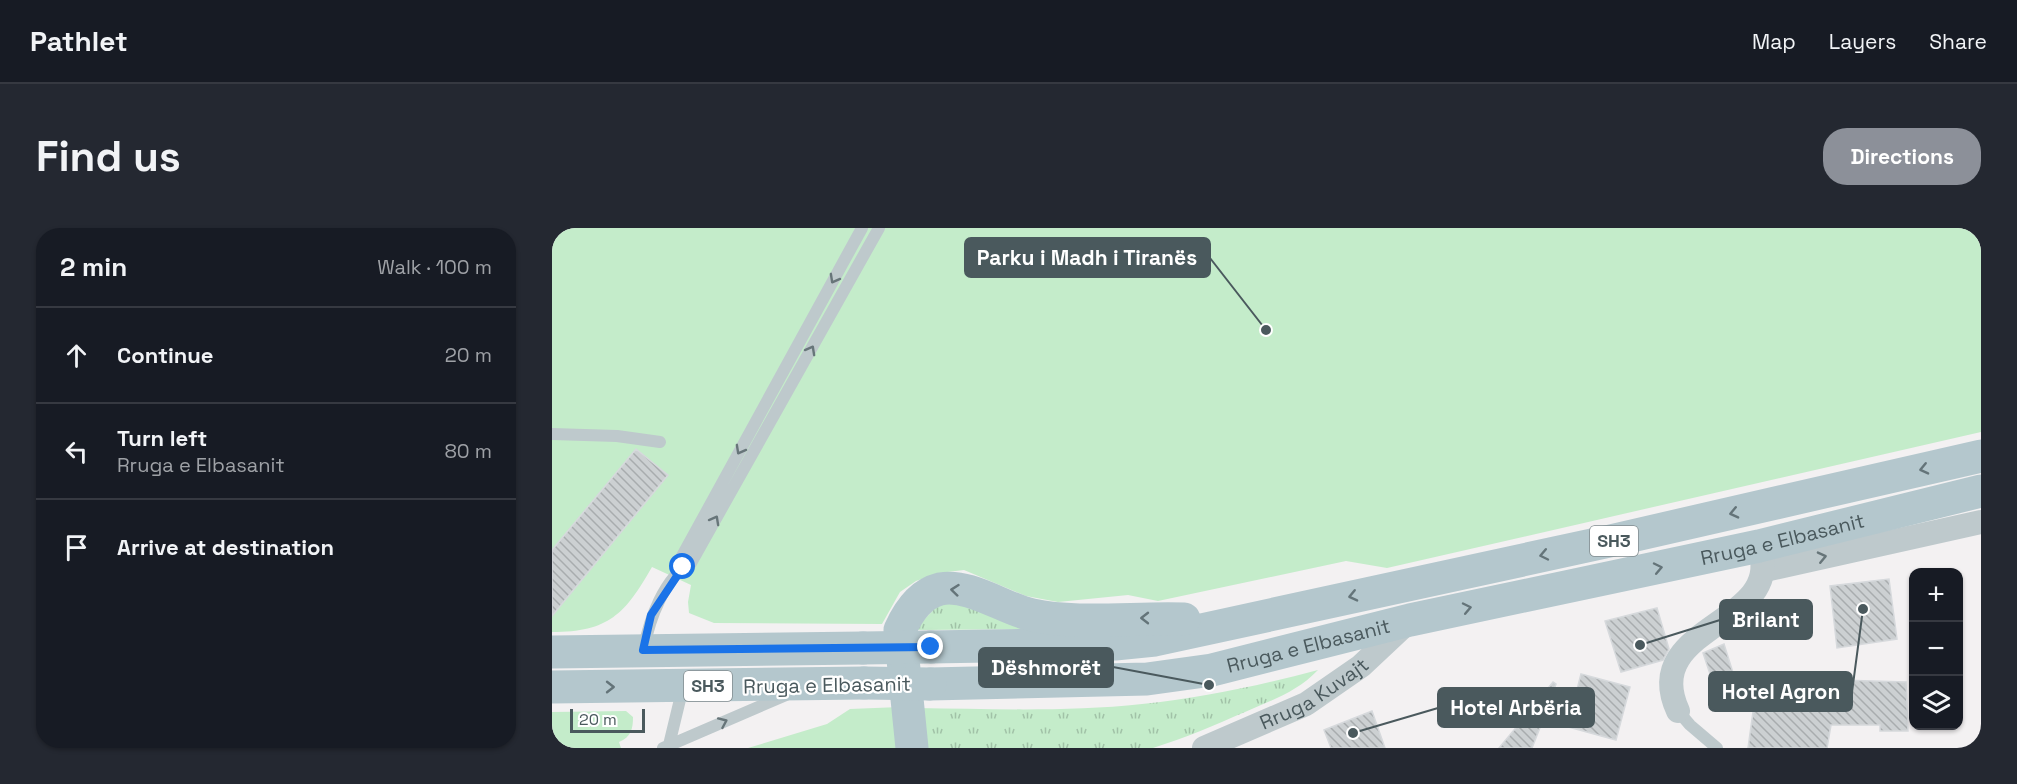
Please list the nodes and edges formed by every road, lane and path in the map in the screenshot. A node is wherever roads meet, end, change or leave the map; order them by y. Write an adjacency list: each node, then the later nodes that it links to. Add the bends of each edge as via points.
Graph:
1 (862, 228): 9 (lane, one-way to 9, via 681,558)
2 (879, 228): 9 (lane, one-way to 2, via 691,563)
3 (552, 434): 4 (lane)
4 (660, 442)
5 (1981, 456): 10 (main road, Rruga e Elbasanit / SH3, one-way to 10)
6 (1981, 491): 8 (main road, Rruga e Elbasanit / SH3)
7 (1981, 522): 8 (street, one-way to 7)
8 (1762, 558): 11 (main road, Rruga e Elbasanit / SH3, one-way to 8); 17 (street, via 1758,589 1746,603 1708,629 1677,662 1669,678 1670,695)
9 (683, 567): 12 (lane, via 651,615)
10 (1246, 620): 12 (main road, Rruga e Elbasanit / SH3, bridge, via 1155,640 1115,644); 19 (main road, one-way to 19, via 1034,616 961,589 929,593 906,616 900,630)
11 (1410, 620): 14 (main road, Rruga e Elbasanit / SH3, bridge, via 1258,660 1147,679); 20 (street, Rruga Kuvajt, via 1362,666 1306,704)
12 (643, 650): 13 (main road, Rruga e Elbasanit / SH3)
13 (552, 652)
14 (809, 685): 15 (main road, Rruga e Elbasanit / SH3); 18 (lane, one-way to 14)
15 (684, 686): 16 (main road, Rruga e Elbasanit / SH3, one-way to 15); 18 (lane)
16 (552, 687)
17 (1678, 711): 21 (lane)
18 (666, 747)
19 (912, 748)
20 (1204, 748)
21 (1717, 748)

